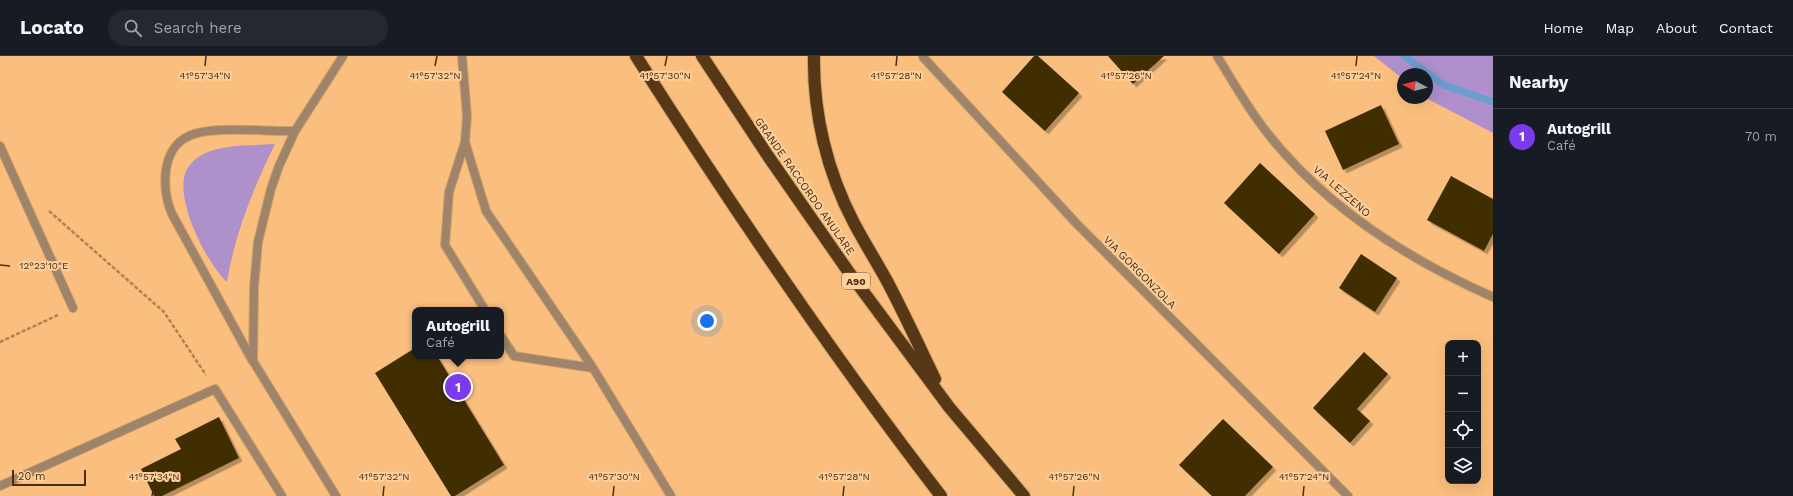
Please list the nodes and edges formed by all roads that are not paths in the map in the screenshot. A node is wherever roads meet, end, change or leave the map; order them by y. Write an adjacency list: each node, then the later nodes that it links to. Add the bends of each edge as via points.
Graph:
1 (343, 56): 8 (street)
2 (462, 56): 9 (street, via 467,116)
3 (636, 56): 22 (highway, via 791,292)
4 (702, 56): 17 (highway, GRANDE RACCORDO ANULARE / A90, via 848,271)
5 (814, 56): 17 (highway, via 819,120 830,168 853,222 887,281)
6 (1217, 56): 11 (street, VIA LEZZENO, via 1264,129 1286,156 1330,197 1392,244 1458,281)
7 (926, 57): 24 (street, VIA GORGONZOLA, via 1075,222)
8 (295, 131): 15 (street, via 271,189 258,242 254,287); 15 (street, via 202,132 189,136 174,148 167,161 165,184 172,214)
9 (465, 142): 12 (street, via 449,192 445,245); 16 (street, via 486,210)
10 (0, 146): 13 (street)
11 (1493, 297)
12 (483, 307)
13 (73, 308)
14 (504, 341): 16 (street, via 514,356)
15 (253, 361): 20 (street)
16 (592, 368): 21 (street)
17 (949, 406): 23 (highway, GRANDE RACCORDO ANULARE / A90)
18 (0, 486): 19 (street, via 216,389)
19 (282, 496)
20 (336, 496)
21 (670, 496)
22 (941, 496)
23 (1024, 496)
24 (1348, 496)

